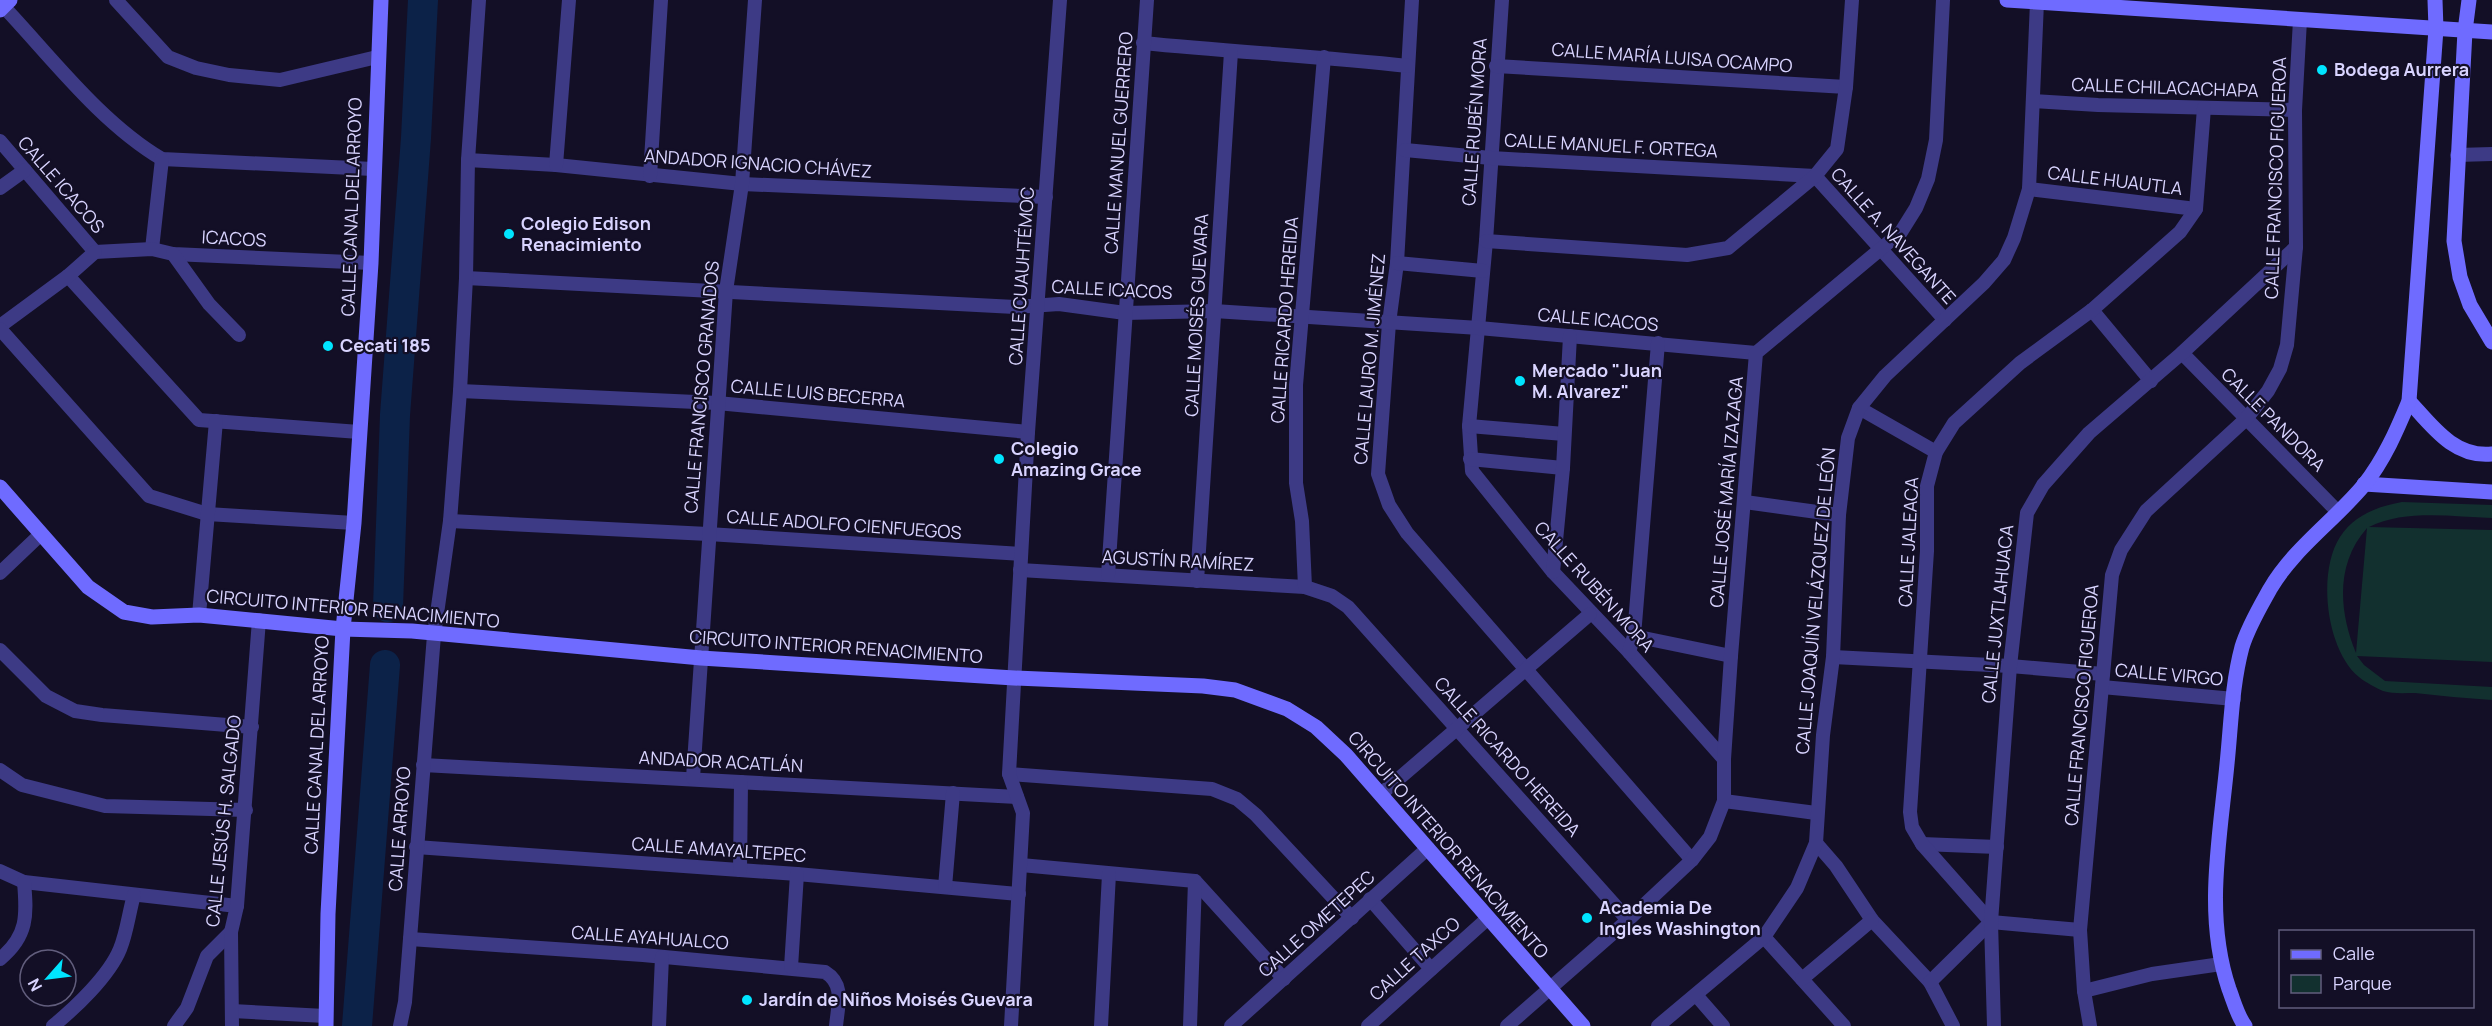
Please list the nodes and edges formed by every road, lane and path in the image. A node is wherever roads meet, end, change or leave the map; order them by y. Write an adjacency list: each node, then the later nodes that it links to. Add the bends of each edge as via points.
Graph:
1 (116, 0): 24 (street, via 168,57 196,68 280,80)
2 (381, 0): 24 (main road, CALLE CANAL DEL ARROYO)
3 (479, 0): 38 (street)
4 (569, 0): 39 (street)
5 (661, 0): 42 (street)
6 (755, 0): 44 (street, CALLE FRANCISCO GRANADOS)
7 (1060, 0): 47 (street, CALLE CUAUHTÉMOC)
8 (1147, 0): 22 (street, CALLE MANUEL GUERRERO)
9 (1412, 0): 26 (street, CALLE LAURO M. JIMÉNEZ)
10 (1502, 0): 27 (street, CALLE RUBÉN MORA)
11 (1852, 0): 28 (street)
12 (1943, 0): 52 (street, CALLE JOSÉ MARÍA IZAZAGA, via 1936,140 1928,179 1901,232)
13 (2007, 0): 16 (main road)
14 (2435, 0): 19 (main road)
15 (2469, 0): 20 (main road)
16 (2037, 2): 18 (main road); 29 (street, CALLE JOAQUÍN VELÁZQUEZ DE LEÓN)
17 (5, 6): 37 (street, via 97,106 138,145)
18 (2300, 20): 19 (main road); 31 (street, CALLE FRANCISCO FIGUEROA)
19 (2436, 29): 20 (main road); 78 (main road)
20 (2465, 31): 21 (main road); 35 (main road)
21 (2492, 33)
22 (1143, 43): 23 (street); 64 (street, CALLE MANUEL GUERRERO)
23 (1231, 52): 25 (street); 63 (street, CALLE MOISÉS GUEVARA)
24 (377, 57): 40 (main road, CALLE CANAL DEL ARROYO)
25 (1324, 57): 26 (street); 65 (street, CALLE RICARDO HEREIDA)
26 (1408, 66): 33 (street, CALLE LAURO M. JIMÉNEZ)
27 (1496, 66): 28 (street, CALLE MARÍA LUISA OCAMPO); 36 (street, CALLE RUBÉN MORA)
28 (1846, 87): 43 (street, via 1837,149)
29 (2033, 101): 30 (street, CALLE CHILACACHAPA); 46 (street, CALLE JOAQUÍN VELÁZQUEZ DE LEÓN)
30 (2204, 108): 31 (street, CALLE CHILACACHAPA); 48 (street)
31 (2295, 110): 50 (street, CALLE FRANCISCO FIGUEROA)
32 (0, 141): 41 (street, CALLE ICACOS)
33 (1405, 150): 36 (street, CALLE MANUEL F. ORTEGA); 56 (street, CALLE LAURO M. JIMÉNEZ)
34 (2492, 154): 35 (street)
35 (2457, 155): 72 (main road, via 2454,241 2460,277 2470,305)
36 (1491, 158): 43 (street, CALLE MANUEL F. ORTEGA); 49 (street, CALLE RUBÉN MORA)
37 (162, 159): 40 (street); 51 (street)
38 (468, 160): 39 (street, ANDADOR IGNACIO CHÁVEZ); 59 (street)
39 (556, 165): 42 (street, ANDADOR IGNACIO CHÁVEZ)
40 (373, 169): 55 (main road, CALLE CANAL DEL ARROYO)
41 (25, 170): 45 (street); 53 (street, CALLE ICACOS)
42 (650, 176): 44 (street, ANDADOR IGNACIO CHÁVEZ)
43 (1815, 176): 49 (street, via 1728,248 1717,252 1687,255); 52 (street, CALLE A. NAVEGANTE)
44 (742, 184): 47 (street, ANDADOR IGNACIO CHÁVEZ); 60 (street, CALLE FRANCISCO GRANADOS)
45 (0, 188)
46 (2029, 189): 48 (street, CALLE HUAUTLA); 66 (street, CALLE JOAQUÍN VELÁZQUEZ DE LEÓN, via 2004,260)
47 (1046, 197): 61 (street, CALLE CUAUHTÉMOC)
48 (2196, 209): 62 (street, CALLE JALEACA, via 2180,232)
49 (1486, 241): 57 (street, CALLE RUBÉN MORA)
50 (2296, 247): 75 (street, CALLE JUXTLAHUACA); 81 (street, CALLE FRANCISCO FIGUEROA, via 2287,345 2268,392)
51 (152, 249): 53 (street, ICACOS); 54 (street, ICACOS)
52 (1882, 249): 66 (street, CALLE A. NAVEGANTE); 74 (street, CALLE JOSÉ MARÍA IZAZAGA)
53 (95, 252): 58 (street)
54 (173, 254): 55 (street, ICACOS); 70 (street, via 209,304)
55 (371, 263): 84 (main road, CALLE CANAL DEL ARROYO)
56 (1397, 263): 57 (street); 67 (street, CALLE LAURO M. JIMÉNEZ)
57 (1483, 271): 69 (street, CALLE RUBÉN MORA)
58 (68, 276): 68 (street); 82 (street, via 199,420)
59 (466, 278): 60 (street, CALLE ICACOS); 77 (street)
60 (726, 291): 61 (street, CALLE ICACOS); 79 (street, CALLE FRANCISCO GRANADOS)
61 (1037, 305): 64 (street, CALLE ICACOS); 85 (street, CALLE CUAUHTÉMOC)
62 (2092, 310): 76 (street); 87 (street, CALLE JALEACA, via 2020,363 1954,423)
63 (1214, 311): 64 (street, CALLE ICACOS); 65 (street, CALLE ICACOS); 107 (street, CALLE MOISÉS GUEVARA)
64 (1125, 313): 106 (street, CALLE MANUEL GUERRERO)
65 (1300, 317): 67 (street, CALLE ICACOS); 108 (street, CALLE RICARDO HEREIDA, via 1296,483)
66 (1945, 320): 80 (street, CALLE JOAQUÍN VELÁZQUEZ DE LEÓN, via 1885,376)
67 (1389, 323): 69 (street, CALLE ICACOS); 123 (street, CALLE LAURO M. JIMÉNEZ, via 1378,474 1389,505 1407,533)
68 (0, 328): 96 (street, via 149,496)
69 (1479, 328): 71 (street, CALLE ICACOS); 83 (street, CALLE RUBÉN MORA)
70 (239, 335)
71 (1570, 336): 73 (street, CALLE ICACOS); 86 (street)
72 (2492, 342)
73 (1658, 343): 74 (street, CALLE ICACOS); 115 (street)
74 (1756, 353): 94 (street, CALLE JOSÉ MARÍA IZAZAGA)
75 (2182, 353): 76 (street, CALLE JUXTLAHUACA); 81 (street, CALLE PANDORA)
76 (2151, 381): 122 (street, CALLE JUXTLAHUACA, via 2089,433 2043,485 2027,513)
77 (460, 391): 79 (street, CALLE LUIS BECERRA); 98 (street)
78 (2409, 401): 88 (main road, via 2459,450); 91 (main road, via 2393,438)
79 (717, 403): 85 (street, CALLE LUIS BECERRA); 101 (street, CALLE FRANCISCO GRANADOS)
80 (1859, 408): 87 (street); 97 (street, CALLE JOAQUÍN VELÁZQUEZ DE LEÓN, via 1848,438)
81 (2246, 419): 95 (street, CALLE PANDORA); 125 (street, CALLE FRANCISCO FIGUEROA, via 2146,511 2121,550 2112,575)
82 (216, 421): 84 (street); 96 (street)
83 (1469, 426): 86 (street); 89 (street, CALLE RUBÉN MORA)
84 (359, 432): 99 (main road, CALLE CANAL DEL ARROYO)
85 (1028, 432): 102 (street, CALLE CUAUHTÉMOC)
86 (1564, 434): 90 (street)
87 (1936, 452): 121 (street, CALLE JALEACA, via 1927,486)
88 (2492, 454)
89 (1470, 459): 90 (street); 104 (street, CALLE RUBÉN MORA, via 1478,480)
90 (1563, 468): 104 (street)
91 (2364, 484): 93 (main road); 95 (main road)
92 (0, 488): 100 (main road, CIRCUITO INTERIOR RENACIMIENTO)
93 (2492, 492)
94 (1745, 502): 97 (street); 118 (street, CALLE JOSÉ MARÍA IZAZAGA)
95 (2338, 512): 126 (main road, via 2293,556 2271,587 2242,647)
96 (207, 514): 99 (street); 111 (street)
97 (1839, 515): 119 (street, CALLE JOAQUÍN VELÁZQUEZ DE LEÓN)
98 (450, 521): 101 (street, CALLE ADOLFO CIENFUEGOS); 114 (street)
99 (354, 523): 113 (main road, CALLE CANAL DEL ARROYO)
100 (41, 534): 105 (street); 111 (main road, CIRCUITO INTERIOR RENACIMIENTO, via 88,587 124,612 152,617)
101 (708, 534): 102 (street, CALLE ADOLFO CIENFUEGOS); 120 (street, CALLE FRANCISCO GRANADOS)
102 (1021, 554): 103 (street, CALLE CUAUHTÉMOC)
103 (1020, 570): 106 (street, AGUSTÍN RAMÍREZ); 124 (street, CALLE CUAUHTÉMOC)
104 (1552, 572): 110 (street, CALLE RUBÉN MORA)
105 (0, 573)
106 (1108, 575): 107 (street, AGUSTÍN RAMÍREZ)
107 (1197, 581): 108 (street, AGUSTÍN RAMÍREZ)
108 (1305, 587): 109 (street, AGUSTÍN RAMÍREZ)
109 (1332, 596): 128 (street, CALLE RICARDO HEREIDA, via 1348,607)
110 (1590, 614): 117 (street, CALLE RUBÉN MORA); 123 (street)
111 (199, 615): 112 (main road, CIRCUITO INTERIOR RENACIMIENTO)
112 (260, 620): 113 (main road, CIRCUITO INTERIOR RENACIMIENTO); 127 (street, CALLE JESÚS H. SALGADO)
113 (343, 629): 114 (main road, CIRCUITO INTERIOR RENACIMIENTO); 180 (main road, CALLE CANAL DEL ARROYO)
114 (434, 635): 120 (main road, CIRCUITO INTERIOR RENACIMIENTO); 130 (street, CALLE ARROYO)
115 (1634, 636): 117 (street); 118 (street)
116 (0, 650): 127 (street, via 46,696 75,711)
117 (1629, 652): 129 (street, CALLE RUBÉN MORA)
118 (1731, 656): 129 (street, CALLE JOSÉ MARÍA IZAZAGA)
119 (1833, 657): 121 (street, CALLE VIRGO); 140 (street, CALLE JOAQUÍN VELÁZQUEZ DE LEÓN)
120 (701, 658): 124 (main road, CIRCUITO INTERIOR RENACIMIENTO); 133 (street, CALLE FRANCISCO GRANADOS)
121 (1920, 661): 122 (street, CALLE VIRGO); 142 (street, CALLE JALEACA, via 1910,812 1912,827)
122 (2010, 666): 125 (street, CALLE VIRGO); 143 (street, CALLE JUXTLAHUACA)
123 (1525, 672): 128 (street); 146 (street, CALLE LAURO M. JIMÉNEZ)
124 (1014, 678): 132 (street, CALLE CUAUHTÉMOC); 136 (main road, CIRCUITO INTERIOR RENACIMIENTO, via 1203,686 1264,699 1316,727)
125 (2103, 680): 126 (street, CALLE VIRGO); 164 (street, CALLE FRANCISCO FIGUEROA)
126 (2234, 699): 170 (main road, via 2216,888)
127 (252, 727): 139 (street, CALLE JESÚS H. SALGADO)
128 (1458, 728): 136 (street); 161 (street, CALLE RICARDO HEREIDA)
129 (1724, 759): 138 (street, CALLE JOSÉ MARÍA IZAZAGA)
130 (423, 765): 133 (street, ANDADOR ACATLÁN); 144 (street, CALLE ARROYO)
131 (0, 770): 139 (street, via 22,785 105,806)
132 (1009, 774): 137 (street); 159 (street, via 1212,789 1237,799)
133 (693, 778): 134 (street, ANDADOR ACATLÁN)
134 (741, 782): 135 (street, ANDADOR ACATLÁN); 148 (street)
135 (953, 793): 137 (street, ANDADOR ACATLÁN); 154 (street)
136 (1381, 794): 145 (main road, CIRCUITO INTERIOR RENACIMIENTO)
137 (1017, 797): 147 (street, via 1023,813)
138 (1724, 801): 140 (street); 146 (street, CALLE JOSÉ MARÍA IZAZAGA, via 1710,837)
139 (246, 810): 158 (street, CALLE JESÚS H. SALGADO)
140 (1816, 813): 141 (street, CALLE JOAQUÍN VELÁZQUEZ DE LEÓN)
141 (1816, 843): 162 (street); 166 (street, CALLE JOAQUÍN VELÁZQUEZ DE LEÓN, via 1797,888)
142 (1922, 844): 143 (street); 163 (street, CALLE JALEACA)
143 (1997, 847): 163 (street, CALLE JUXTLAHUACA)
144 (416, 848): 148 (street, CALLE AMAYALTEPEC); 167 (street, CALLE ARROYO)
145 (1428, 848): 157 (street, CALLE OMETEPEC); 160 (main road, CIRCUITO INTERIOR RENACIMIENTO)
146 (1692, 860): 161 (street, CALLE JOSÉ MARÍA IZAZAGA)
147 (1021, 865): 151 (street); 155 (street)
148 (740, 870): 150 (street, CALLE AMAYALTEPEC)
149 (0, 871): 153 (street)
150 (797, 874): 154 (street, CALLE AMAYALTEPEC); 171 (street)
151 (1109, 874): 152 (street); 188 (street)
152 (1195, 881): 173 (street); 189 (street)
153 (24, 882): 156 (street); 169 (street, via 27,917 18,940)
154 (945, 887): 155 (street, CALLE AMAYALTEPEC)
155 (1019, 894): 187 (street)
156 (134, 895): 158 (street); 181 (street, via 120,950 94,988)
157 (1370, 899): 159 (street, CALLE OMETEPEC); 172 (street)
158 (237, 906): 165 (street, CALLE JESÚS H. SALGADO)
159 (1352, 918): 173 (street, CALLE OMETEPEC)
160 (1487, 919): 172 (street, CALLE TAXCO); 176 (main road, CIRCUITO INTERIOR RENACIMIENTO)
161 (1628, 920): 176 (street, CALLE JOSÉ MARÍA IZAZAGA)
162 (1872, 920): 174 (street); 175 (street)
163 (1991, 922): 164 (street); 175 (street); 198 (street, CALLE JUXTLAHUACA)
164 (2080, 930): 177 (street, CALLE FRANCISCO FIGUEROA)
165 (231, 932): 179 (street, CALLE JESÚS H. SALGADO); 182 (street, via 207,956 187,1008)
166 (1764, 937): 174 (street); 178 (street, CALLE JOAQUÍN VELÁZQUEZ DE LEÓN)
167 (410, 939): 168 (street, CALLE AYAHUALCO); 184 (street, CALLE ARROYO)
168 (662, 957): 171 (street, CALLE AYAHUALCO); 185 (street)
169 (0, 959)
170 (2221, 964): 177 (street, via 2152,974); 200 (main road)
171 (790, 967): 186 (street, CALLE AYAHUALCO, via 825,972 835,978 839,987)
172 (1431, 969): 191 (street, CALLE TAXCO)
173 (1284, 979): 190 (street, CALLE OMETEPEC)
174 (1802, 980): 196 (street)
175 (1930, 982): 197 (street)
176 (1549, 989): 192 (street, CALLE JOSÉ MARÍA IZAZAGA); 193 (main road, CIRCUITO INTERIOR RENACIMIENTO)
177 (2084, 991): 199 (street, CALLE FRANCISCO FIGUEROA)
178 (1696, 995): 194 (street, CALLE JOAQUÍN VELÁZQUEZ DE LEÓN); 195 (street)
179 (232, 1011): 180 (street); 183 (street, CALLE JESÚS H. SALGADO)
180 (325, 1021)
181 (53, 1026)
182 (174, 1026)
183 (232, 1026)
184 (400, 1026)
185 (658, 1026)
186 (836, 1026)
187 (1011, 1026)
188 (1101, 1026)
189 (1190, 1026)
190 (1231, 1026)
191 (1368, 1026)
192 (1507, 1026)
193 (1582, 1026)
194 (1658, 1026)
195 (1723, 1026)
196 (1844, 1026)
197 (1953, 1026)
198 (1994, 1026)
199 (2090, 1026)
200 (2245, 1026)

